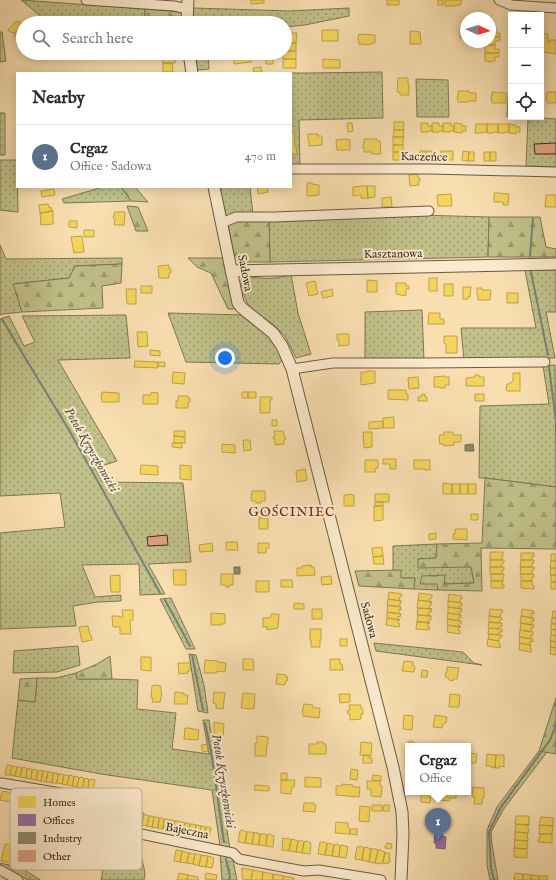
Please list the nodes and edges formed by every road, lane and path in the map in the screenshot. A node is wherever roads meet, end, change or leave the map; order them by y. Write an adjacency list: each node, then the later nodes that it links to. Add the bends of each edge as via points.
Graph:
1 (86, 0): 3 (street, via 174,6)
2 (499, 0): 4 (street, via 511,5)
3 (188, 4): 5 (street)
4 (556, 8)
5 (187, 16)
6 (190, 60): 7 (street)
7 (192, 72)
8 (292, 169): 9 (street, Kaczeńce)
9 (556, 172)
10 (214, 188): 12 (street, Sadowa)
11 (429, 211): 12 (street, via 236,217)
12 (222, 223): 14 (street, Sadowa)
13 (556, 264): 14 (street, Kasztanowa)
14 (232, 271): 16 (street, Sadowa, via 238,303 273,333)
15 (545, 362): 16 (street, via 333,363)
16 (292, 368): 23 (street, Sadowa, via 394,767 402,812)
17 (2, 783): 18 (street, Bajeczna)
18 (31, 788)
19 (142, 834): 22 (street, Bajeczna, via 233,852 239,859 304,871 320,870)
20 (0, 870): 21 (street)
21 (18, 880)
22 (381, 880)
23 (401, 880)

